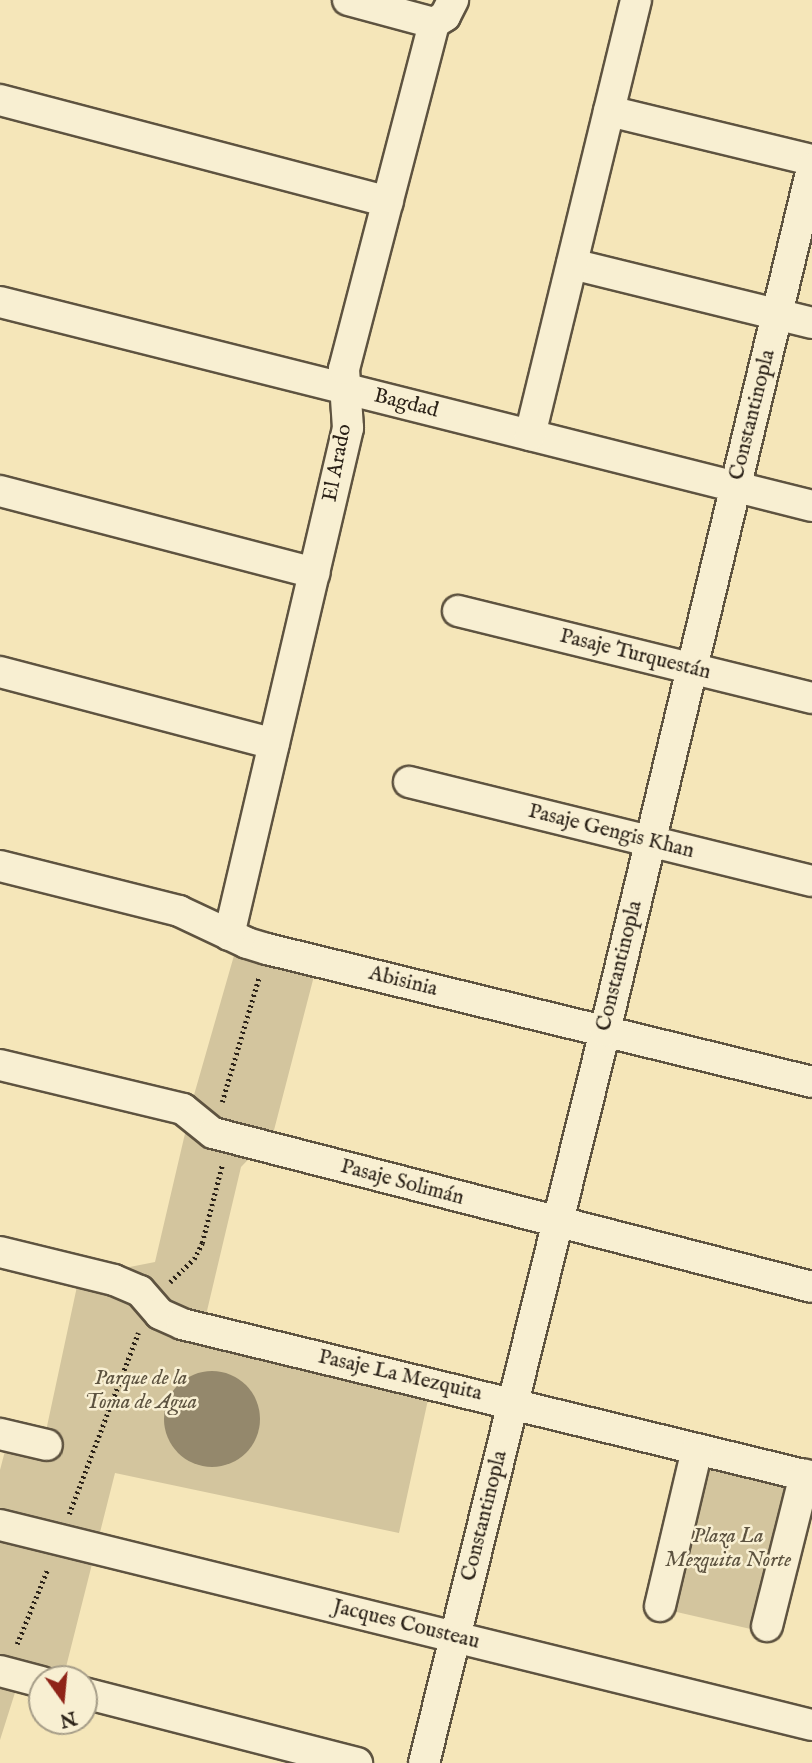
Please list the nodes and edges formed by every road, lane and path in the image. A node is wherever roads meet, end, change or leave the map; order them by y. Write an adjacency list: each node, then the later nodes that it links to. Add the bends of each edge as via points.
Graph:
1 (348, 0): 4 (street)
2 (453, 0): 4 (street, El Arado, via 445,16)
3 (636, 0): 6 (street)
4 (434, 23): 9 (street, El Arado)
5 (0, 100): 9 (street)
6 (609, 111): 7 (street); 10 (street)
7 (812, 160)
8 (812, 167): 12 (street, Constantinopla)
9 (388, 202): 14 (street, El Arado, via 344,369)
10 (572, 264): 12 (street); 15 (street)
11 (0, 302): 14 (street, Bagdad)
12 (777, 314): 13 (street); 16 (street, Constantinopla)
13 (812, 323)
14 (345, 389): 15 (street, Bagdad); 19 (street, El Arado, via 348,428)
15 (530, 435): 16 (street, Bagdad)
16 (735, 487): 18 (street, Bagdad); 21 (street, Constantinopla)
17 (0, 491): 19 (street)
18 (812, 506)
19 (314, 573): 24 (street, El Arado)
20 (458, 611): 21 (street, Pasaje Turquestán)
21 (692, 669): 23 (street, Pasaje Turquestán); 26 (street, Constantinopla)
22 (0, 672): 24 (street)
23 (812, 698)
24 (274, 744): 29 (street, El Arado)
25 (409, 782): 26 (street, Pasaje Gengis Khan)
26 (650, 842): 28 (street, Pasaje Gengis Khan); 30 (street, Constantinopla)
27 (0, 866): 29 (street, Abisinia, via 180,911)
28 (812, 881)
29 (229, 935): 30 (street, Abisinia, via 267,949)
30 (605, 1031): 32 (street, Abisinia); 33 (street, Constantinopla)
31 (0, 1065): 33 (street, Pasaje Solimán, via 183,1109 213,1133)
32 (812, 1082)
33 (557, 1224): 35 (street, Pasaje Solimán); 36 (street, Constantinopla)
34 (0, 1252): 36 (street, Pasaje La Mezquita, via 114,1280 140,1291 160,1314 182,1324)
35 (812, 1287)
36 (513, 1403): 39 (street, Pasaje La Mezquita); 44 (street, Constantinopla)
37 (0, 1434): 38 (street)
38 (47, 1446)
39 (696, 1449): 40 (street, Pasaje La Mezquita); 42 (street)
40 (808, 1476): 43 (street)
41 (0, 1525): 44 (street, Jacques Cousteau)
42 (660, 1606)
43 (767, 1626)
44 (455, 1637): 48 (street, Jacques Cousteau); 50 (street, Constantinopla)
45 (0, 1671): 46 (street)
46 (28, 1678)
47 (98, 1697): 49 (street)
48 (812, 1725)
49 (357, 1763)
50 (424, 1763)

